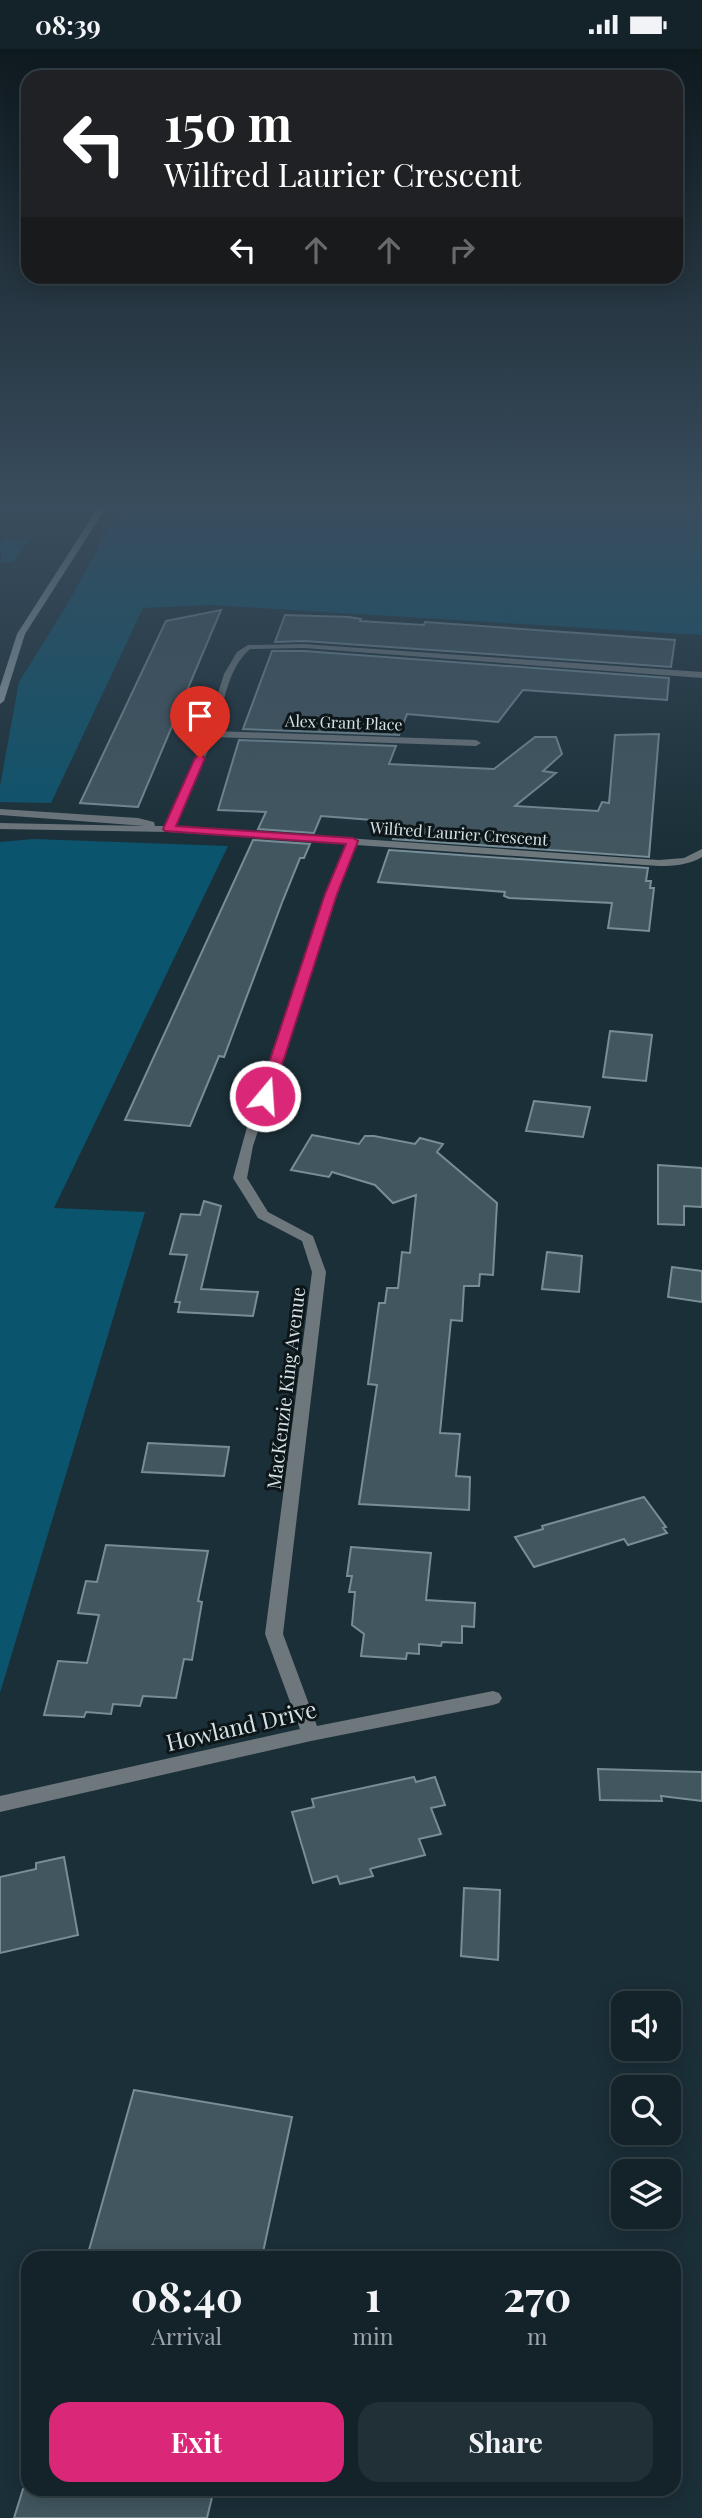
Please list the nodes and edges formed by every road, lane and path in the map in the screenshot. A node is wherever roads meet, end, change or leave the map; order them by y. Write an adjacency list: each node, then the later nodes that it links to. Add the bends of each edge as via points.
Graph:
1 (29, 621): 3 (main road)
2 (702, 675): 4 (street, via 260,645 248,647 238,656)
3 (0, 701)
4 (211, 734): 5 (street, Alex Grant Place); 8 (street)
5 (476, 743)
6 (0, 812): 8 (street, Wilfred Laurier Crescent, via 138,821)
7 (0, 826): 8 (street, Wilfred Laurier Crescent)
8 (169, 829): 9 (street, Wilfred Laurier Crescent)
9 (353, 841): 10 (street, Wilfred Laurier Crescent, via 659,863); 12 (street, MacKenzie King Avenue, via 250,1130 240,1178 263,1215 308,1239 319,1272 274,1634)
10 (700, 856)
11 (493, 1698): 12 (street, Howland Drive)
12 (311, 1734): 13 (street, Howland Drive)
13 (0, 1804)

